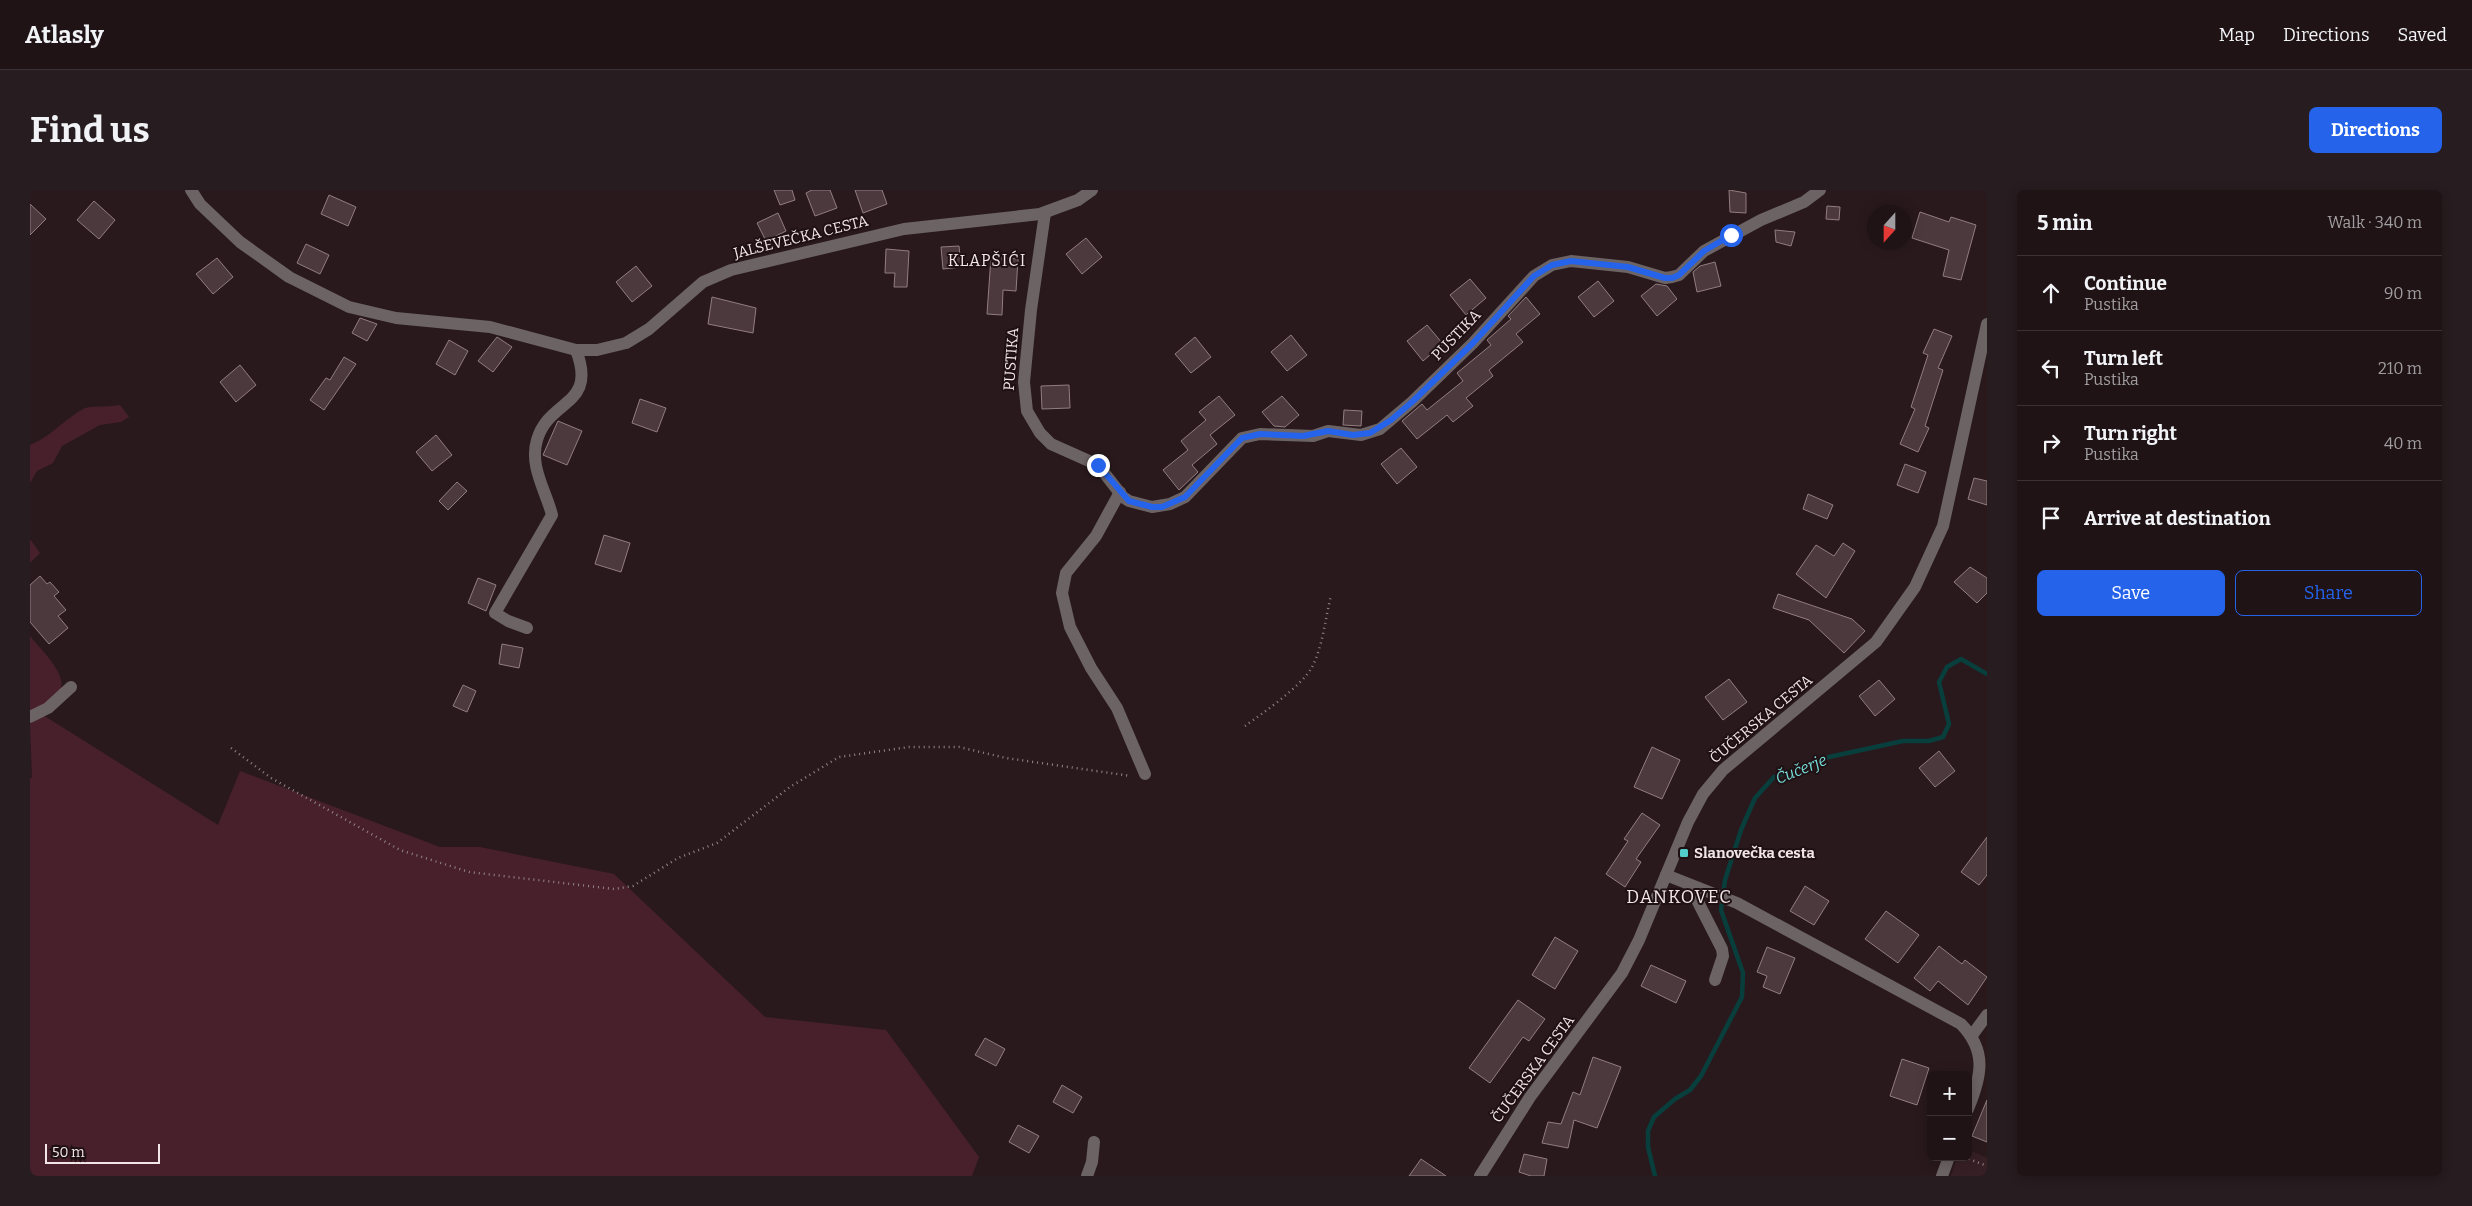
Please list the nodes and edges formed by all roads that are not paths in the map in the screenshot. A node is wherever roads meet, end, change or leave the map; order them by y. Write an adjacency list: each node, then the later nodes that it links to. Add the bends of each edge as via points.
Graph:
1 (191, 190): 6 (street, JALŠEVEČKA CESTA, via 200,204 240,242 288,277 349,307 396,318 490,327)
2 (1092, 190): 4 (street, JALŠEVEČKA CESTA, via 1078,200)
3 (1820, 190): 7 (street, PUSTIKA, via 1804,202 1761,220 1704,251 1672,278 1628,267 1571,261 1543,269 1412,402 1370,433 1353,435 1328,431 1303,436 1251,435 1236,442 1199,484 1185,497 1170,504 1139,505)
4 (1045, 213): 6 (street, JALŠEVEČKA CESTA, via 904,229 731,270 703,282 649,329 626,343 597,350); 7 (street, PUSTIKA, via 1024,382 1027,412 1051,444 1098,465)
5 (1987, 324): 12 (street, ČUČERSKA CESTA, via 1943,526 1915,587 1876,642 1723,770 1699,801)
6 (576, 350): 8 (street, via 581,363 582,383 570,403 558,408 536,441 535,466 552,515 495,613)
7 (1120, 492): 11 (street, via 1096,536 1066,573 1062,593 1070,627 1117,708)
8 (527, 628)
9 (71, 687): 10 (street, via 48,708)
10 (30, 717)
11 (1145, 774)
12 (1666, 875): 13 (street); 21 (street, ČUČERSKA CESTA, via 1622,972 1530,1097)
13 (1704, 890): 14 (street, via 1698,902 1723,956); 16 (street, via 1731,901 1961,1024)
14 (1715, 980)
15 (1987, 1015): 16 (street)
16 (1973, 1034): 17 (street, via 1982,1049 1983,1069)
17 (1972, 1098)
18 (1094, 1142): 20 (street)
19 (1948, 1161): 22 (street)
20 (1087, 1176)
21 (1480, 1176)
22 (1942, 1176)

